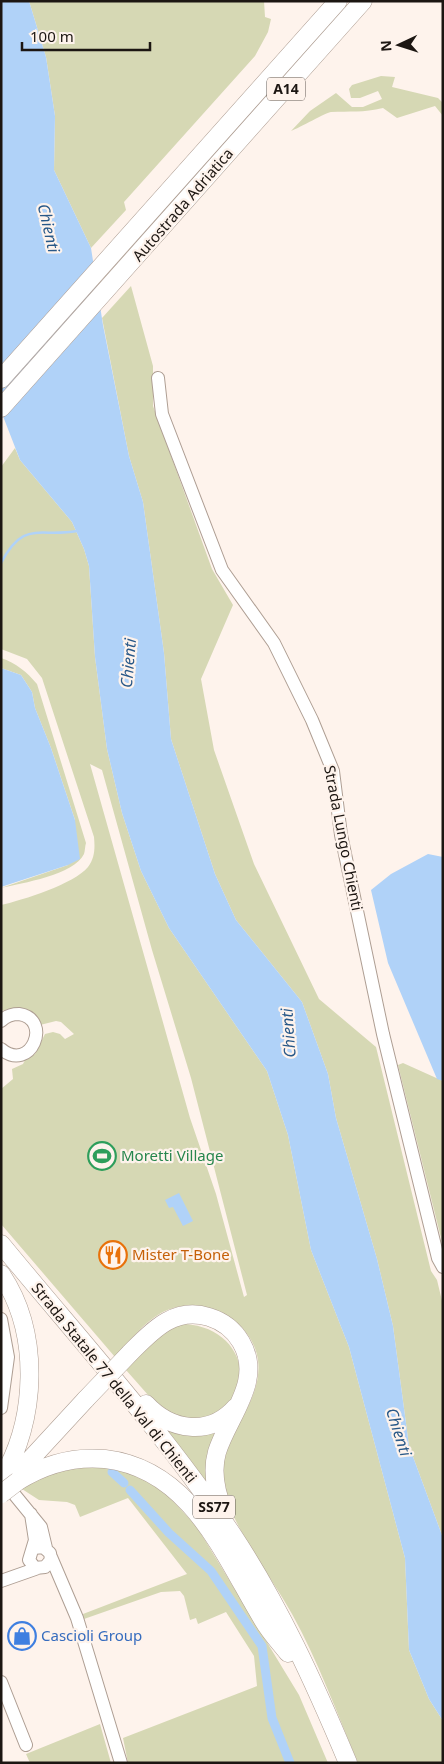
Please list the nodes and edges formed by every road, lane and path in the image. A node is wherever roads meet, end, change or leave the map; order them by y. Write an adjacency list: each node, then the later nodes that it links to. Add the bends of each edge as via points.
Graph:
1 (338, 1): 4 (highway, Autostrada Adriatica / A14)
2 (364, 1): 5 (highway, Autostrada Adriatica / A14)
3 (158, 378): 10 (street, Strada Lungo Chienti, via 162,414 222,570 274,643 333,771 341,836 383,1034 438,1258)
4 (1, 379)
5 (1, 408)
6 (1, 1021): 7 (street, via 9,1015 22,1015 33,1023 37,1035 33,1047 23,1054 12,1055)
7 (1, 1049)
8 (1, 1244): 12 (highway, Strada Statale 77 della Val di Chienti / SS77)
9 (1, 1261): 19 (highway, Strada Statale 77 della Val di Chienti / SS77, via 153,1443 205,1512)
10 (443, 1267)
11 (1, 1274): 16 (highway, via 23,1326 29,1373 24,1424)
12 (31, 1280): 14 (highway, via 51,1295 149,1407 167,1421 187,1427 206,1426 224,1418); 19 (highway, Strada Statale 77 della Val di Chienti / SS77, via 188,1470 237,1542)
13 (1, 1319): 15 (street, via 8,1356)
14 (239, 1403): 16 (highway, bridge, via 248,1383 247,1356 236,1335 218,1320 198,1314 171,1318 130,1353); 19 (highway, via 217,1452 214,1478 218,1500 282,1609)
15 (1, 1408)
16 (8, 1484): 17 (street, via 41,1527); 19 (highway, via 53,1464 91,1458 119,1461 159,1477 175,1488 210,1531 264,1622)
17 (40, 1558): 18 (street); 22 (street, via 62,1581 77,1618)
18 (6, 1579)
19 (293, 1651): 23 (highway, Strada Statale 77 della Val di Chienti / SS77); 24 (highway, Strada Statale 77 della Val di Chienti / SS77)
20 (1, 1682): 21 (street)
21 (26, 1745)
22 (122, 1763)
23 (336, 1763)
24 (348, 1763)

